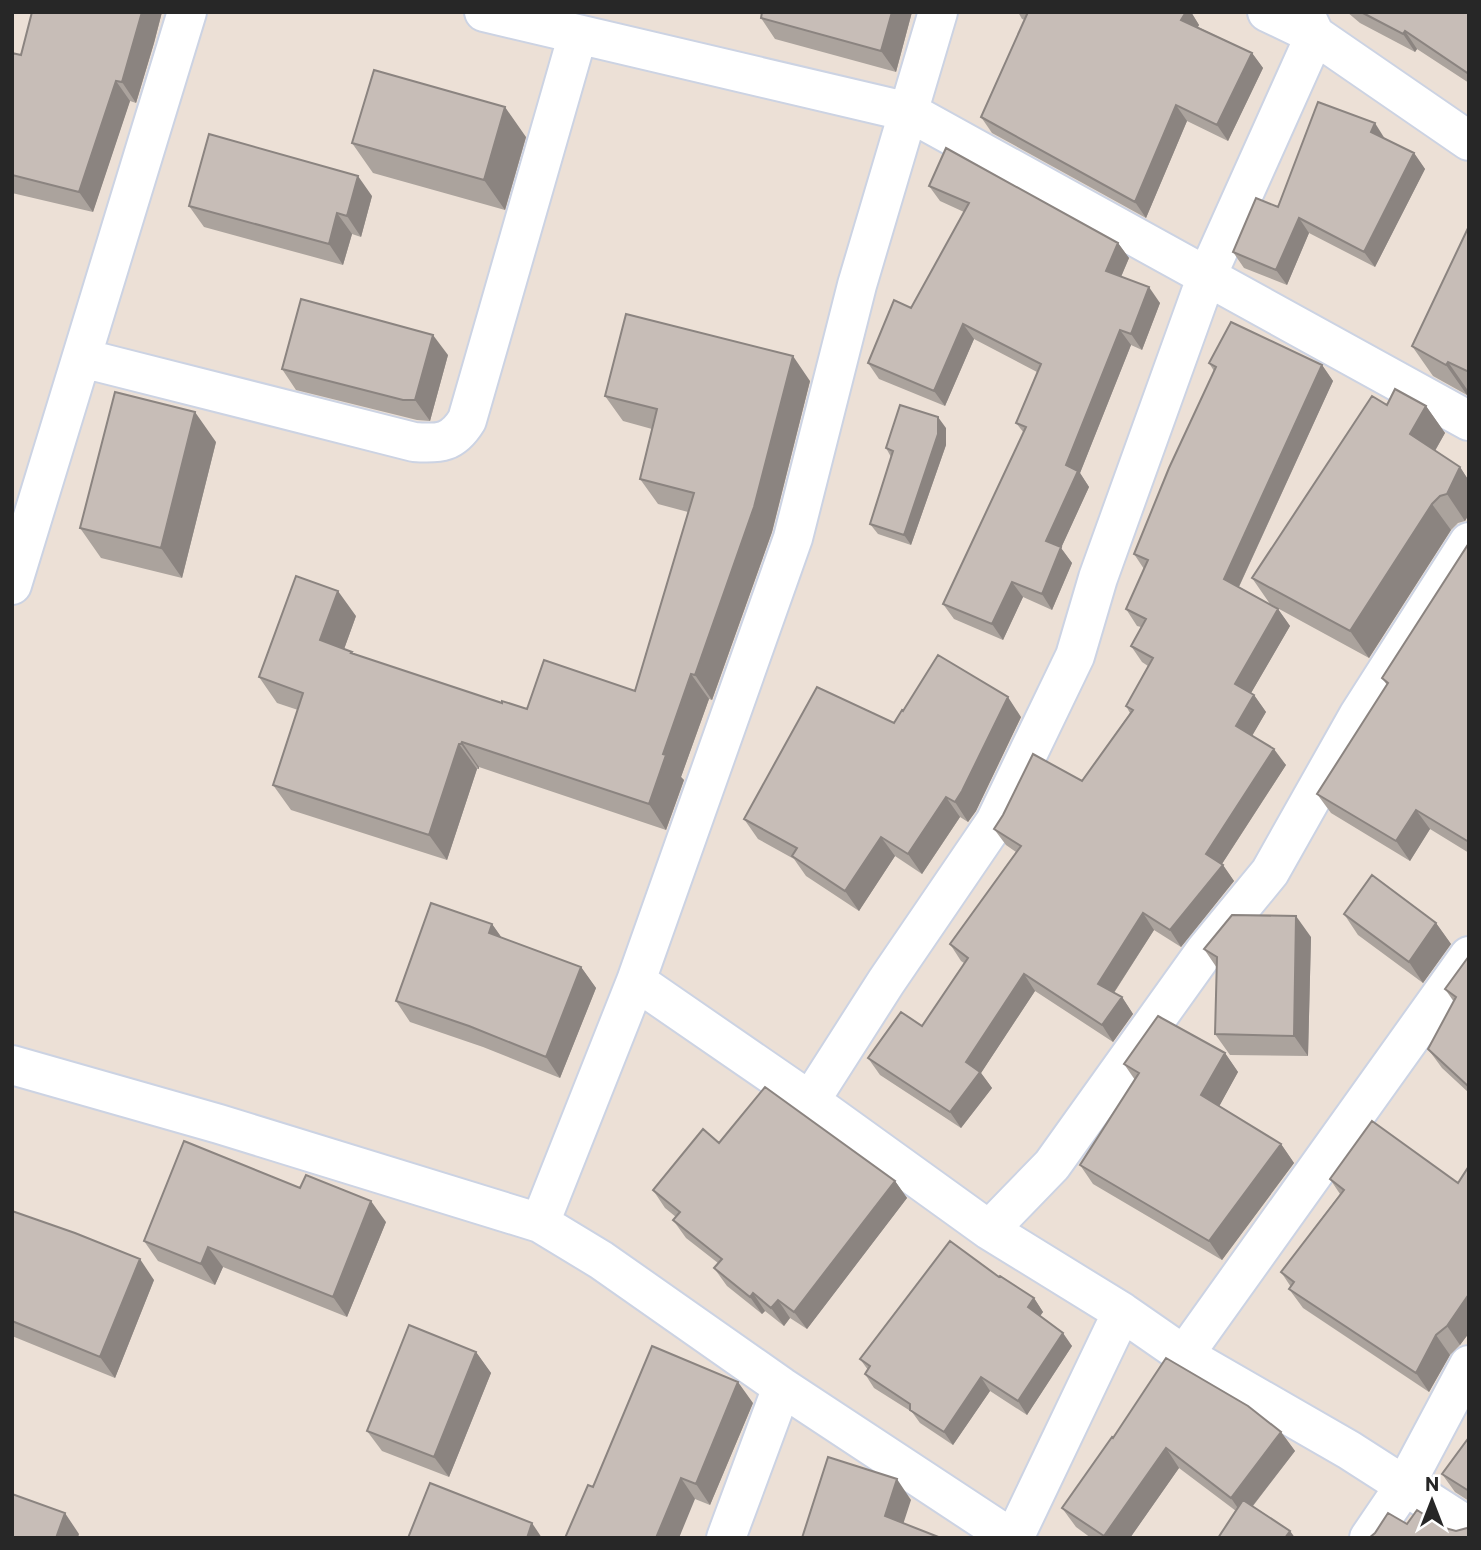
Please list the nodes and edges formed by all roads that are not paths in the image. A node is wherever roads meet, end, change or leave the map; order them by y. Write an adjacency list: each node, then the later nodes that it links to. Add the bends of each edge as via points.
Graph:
1 (187, 12): 10 (street)
2 (484, 12): 6 (street)
3 (939, 12): 7 (street)
4 (1267, 12): 5 (street)
5 (1309, 24): 8 (street); 9 (street)
6 (578, 34): 7 (street); 10 (street, via 467,420 453,437 414,442)
7 (909, 112): 9 (street); 15 (street, via 858,285 793,538)
8 (1469, 141)
9 (1206, 278): 11 (street); 17 (street, via 1098,578 1076,656 995,822)
10 (82, 358): 13 (street)
11 (1469, 421)
12 (1469, 542): 19 (street, via 1358,716 1270,872 1205,951 1052,1165)
13 (12, 585)
14 (1469, 956): 21 (street)
15 (636, 981): 17 (street); 18 (street)
16 (12, 1065): 18 (street)
17 (810, 1101): 19 (street)
18 (540, 1223): 23 (street, via 601,1260)
19 (989, 1230): 20 (street)
20 (1122, 1312): 21 (street); 27 (street)
21 (1184, 1355): 24 (street)
22 (1469, 1365): 24 (street)
23 (782, 1387): 26 (street); 27 (street)
24 (1405, 1485): 25 (street); 28 (street)
25 (1469, 1527)
26 (726, 1538)
27 (1013, 1538)
28 (1369, 1538)

